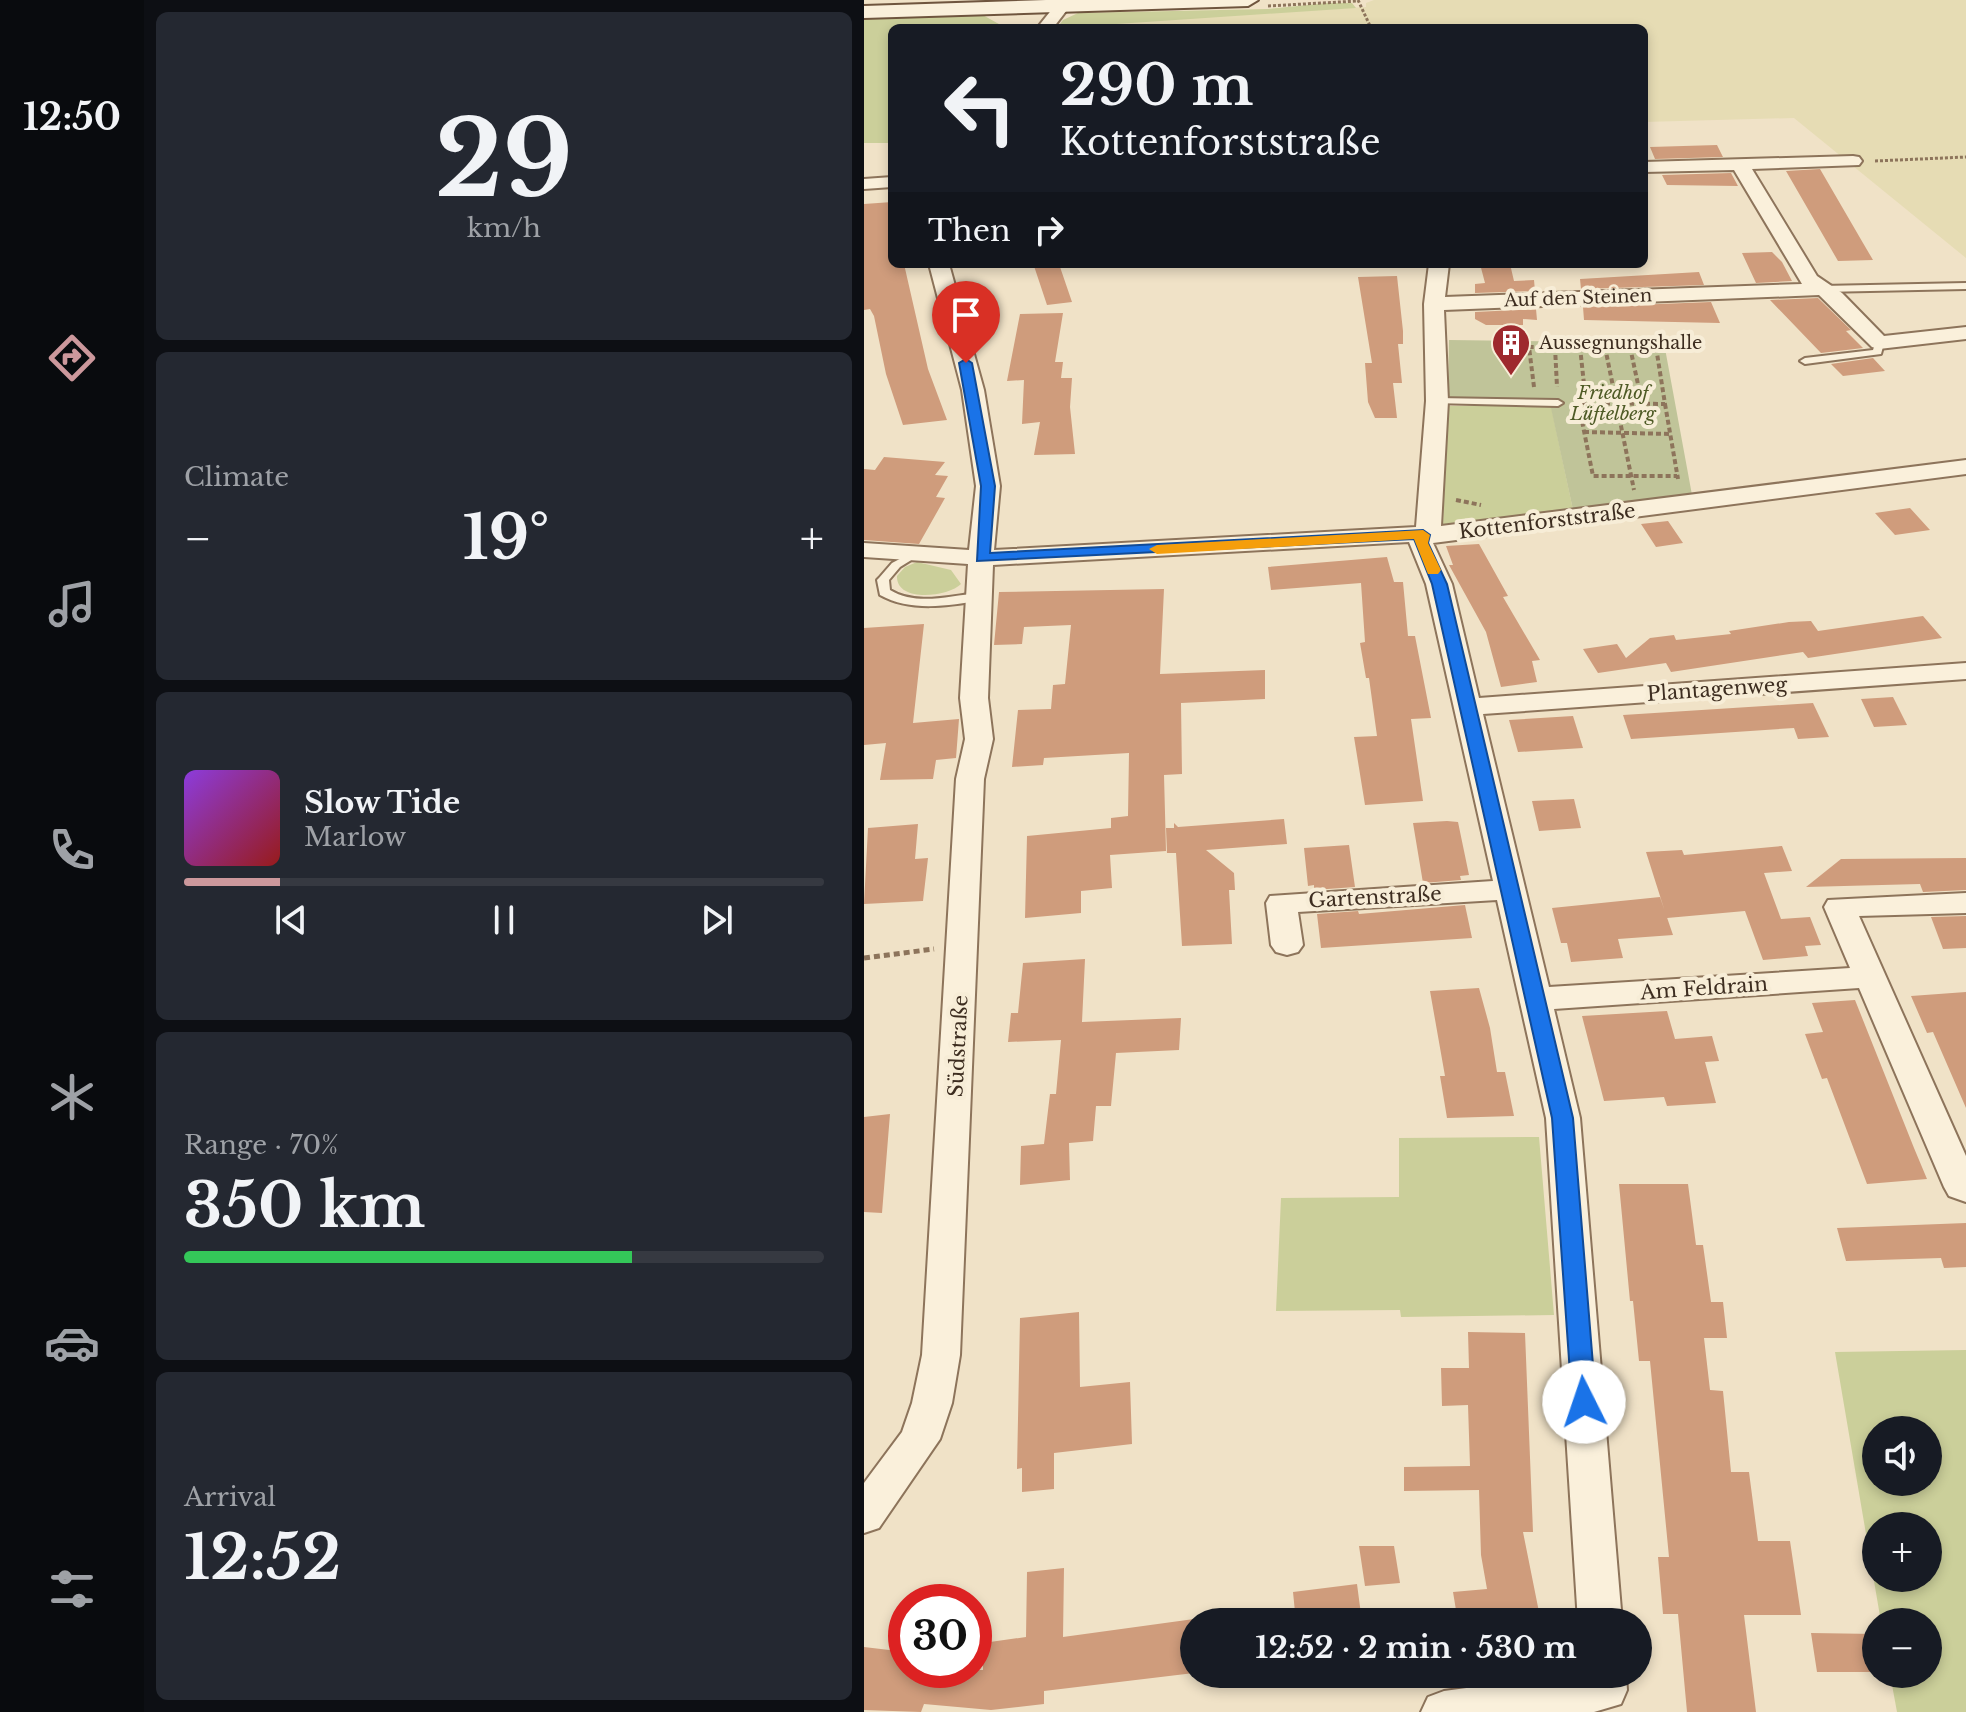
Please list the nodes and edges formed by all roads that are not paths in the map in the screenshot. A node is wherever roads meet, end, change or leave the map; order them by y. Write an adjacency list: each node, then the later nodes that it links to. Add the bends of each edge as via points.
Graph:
1 (1248, 0): 2 (main road)
2 (1062, 6): 4 (main road); 5 (street)
3 (864, 12): 4 (main road)
4 (1033, 17)
5 (1048, 24)
6 (1853, 161): 7 (street)
7 (1740, 164): 8 (street); 14 (street, via 1809,280)
8 (1648, 167)
9 (888, 182): 10 (street)
10 (864, 184)
11 (940, 268): 22 (street, Südstraße, via 973,390 988,486)
12 (1438, 268): 15 (street)
13 (1966, 286): 14 (lane)
14 (1822, 289): 15 (street, Auf den Steinen); 17 (street)
15 (1434, 304): 19 (street)
16 (1966, 333): 17 (street)
17 (1879, 343): 18 (lane, via 1878,352)
18 (1805, 361)
19 (1437, 401): 20 (lane); 23 (street, via 1430,524)
20 (1558, 403)
21 (1966, 467): 23 (street, Kottenforststraße, via 1637,504)
22 (984, 512): 25 (street, via 959,537); 26 (street, Südstraße)
23 (1423, 535): 26 (street, Kottenforststraße); 29 (street)
24 (864, 550): 25 (street, Kottenforststraße)
25 (915, 554): 26 (street, Kottenforststraße); 27 (lane, via 883,580 884,592 909,602)
26 (982, 558): 27 (street, Südstraße)
27 (978, 597): 36 (street, Südstraße, via 974,698 979,715 970,779 941,1355 920,1439)
28 (1966, 671): 29 (street, Plantagenweg)
29 (1468, 707): 30 (street)
30 (1512, 890): 32 (street, Gartenstraße, via 1281,903); 34 (street)
31 (1966, 903): 33 (street, via 1839,907)
32 (1287, 945)
33 (1872, 977): 34 (street, Am Feldrain); 35 (street)
34 (1535, 999): 37 (street, via 1563,1118)
35 (1966, 1189)
36 (864, 1515)
37 (1599, 1608)
38 (1605, 1688): 39 (street)
39 (1444, 1712)

